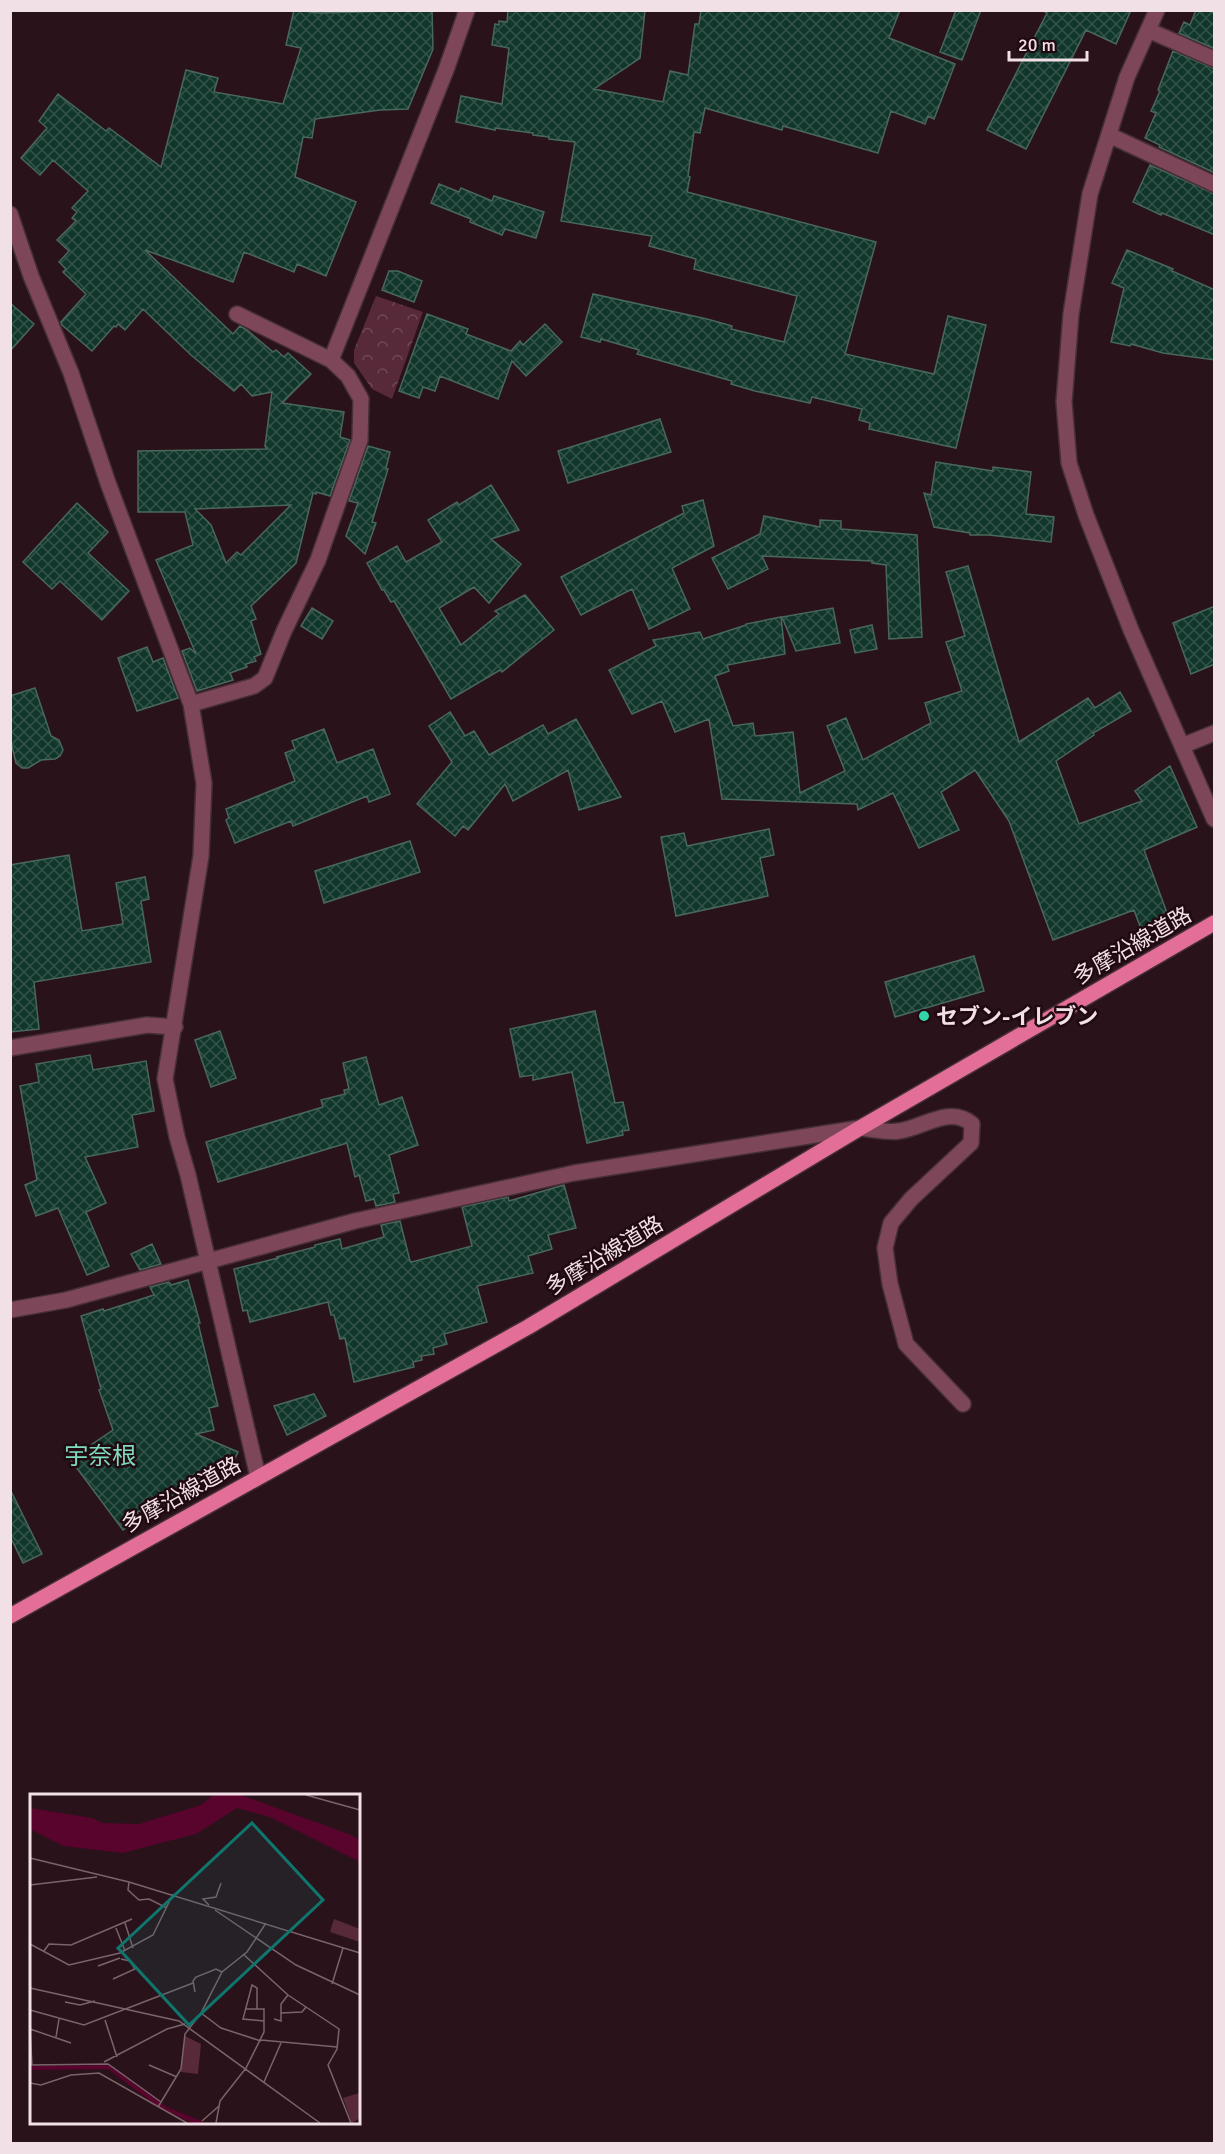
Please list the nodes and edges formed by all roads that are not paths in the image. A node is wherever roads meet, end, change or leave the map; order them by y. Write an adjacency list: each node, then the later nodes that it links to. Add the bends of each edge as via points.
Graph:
1 (467, 10): 9 (street)
2 (1157, 10): 3 (street)
3 (1148, 30): 4 (street); 5 (street, via 1127,77)
4 (1215, 58)
5 (1109, 135): 6 (street); 12 (street, via 1090,194 1071,314 1064,402 1070,463 1106,567)
6 (1215, 184)
7 (10, 214): 10 (street)
8 (237, 314): 9 (street)
9 (332, 360): 10 (street, via 348,376 361,399 360,441 318,560 265,678 254,686)
10 (191, 704): 15 (street, via 204,783 201,856)
11 (1215, 733): 12 (street)
12 (1182, 746): 13 (street)
13 (1215, 819)
14 (1215, 923): 17 (main road, 多摩沿線道路)
15 (175, 1027): 16 (street, via 147,1025); 18 (street, via 165,1079)
16 (10, 1048)
17 (860, 1128): 18 (street, via 574,1173 355,1221); 20 (street, via 899,1131 946,1116 966,1119 972,1124 971,1143 891,1223 885,1248 906,1344); 21 (main road, 多摩沿線道路, via 528,1327)
18 (208, 1261): 19 (street, via 66,1300); 21 (street)
19 (10, 1310)
20 (963, 1404)
21 (258, 1476): 22 (main road, 多摩沿線道路)
22 (10, 1616)

